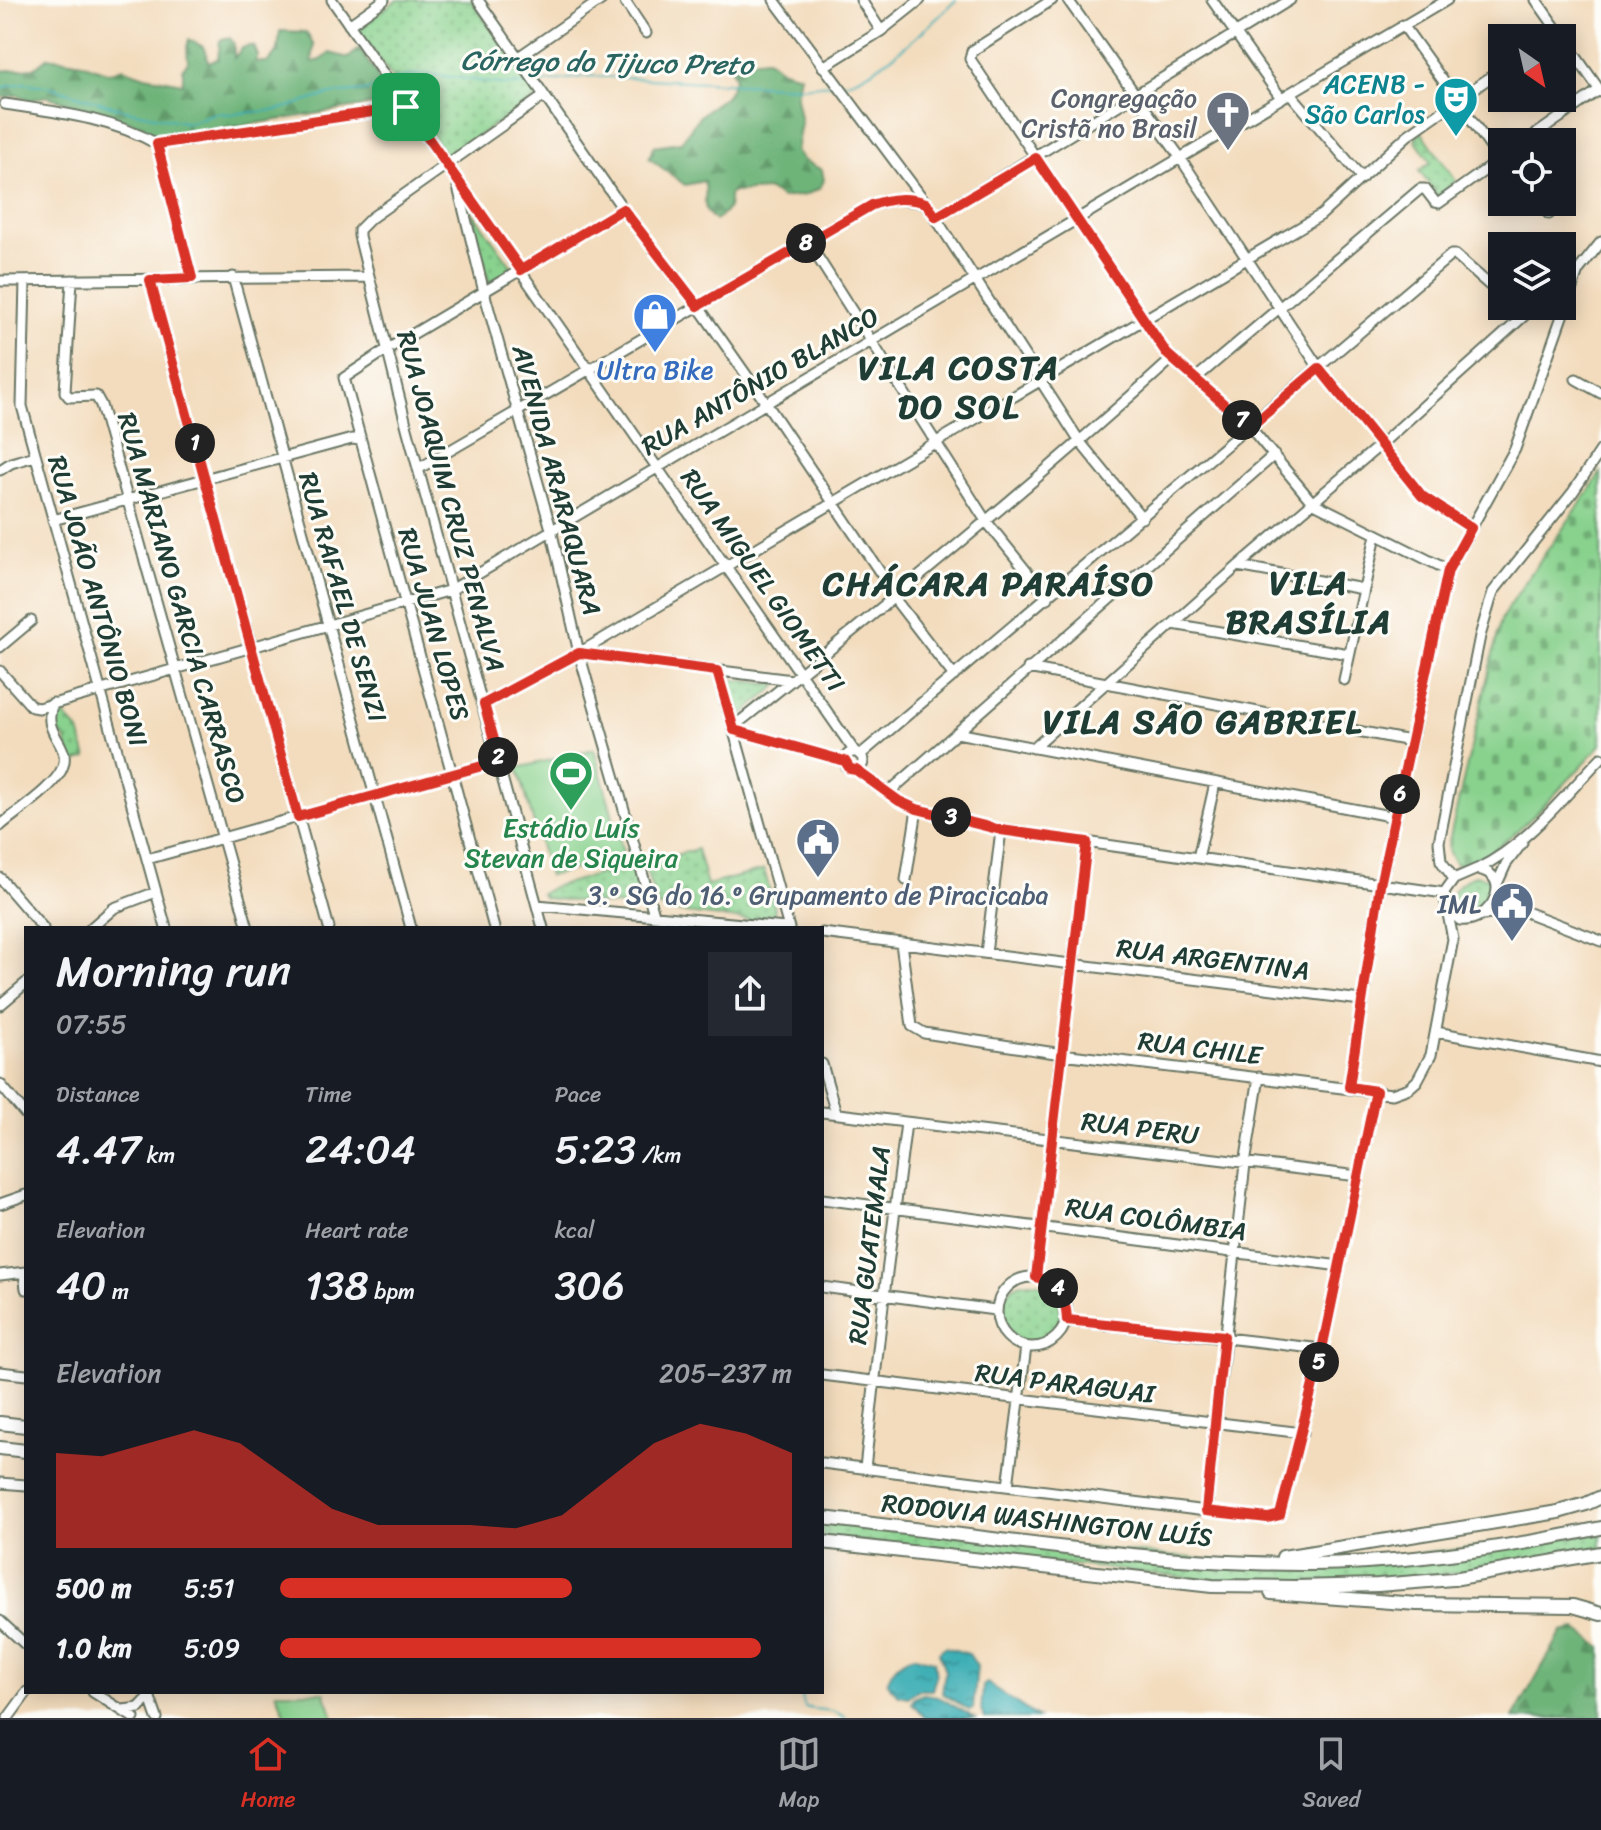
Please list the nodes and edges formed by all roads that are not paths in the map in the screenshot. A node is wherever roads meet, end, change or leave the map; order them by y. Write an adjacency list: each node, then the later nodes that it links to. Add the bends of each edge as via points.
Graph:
1 (332, 0): 16 (street, RUA MIGUEL GIOMETTI)
2 (384, 0): 16 (street)
3 (478, 0): 22 (street)
4 (601, 0): 22 (street)
5 (624, 0): 19 (street)
6 (774, 0): 23 (street)
7 (861, 0): 18 (street)
8 (920, 0): 18 (street)
9 (1052, 0): 35 (street, via 970,53)
10 (1068, 0): 27 (street)
11 (1212, 0): 20 (street)
12 (1290, 0): 20 (street)
13 (1447, 0): 17 (street, RUA ANTÔNIO BLANCO)
14 (1536, 0): 15 (street)
15 (1553, 24)
16 (349, 25): 31 (street, RUA MIGUEL GIOMETTI)
17 (1403, 25): 28 (street, RUA ANTÔNIO BLANCO); 29 (street)
18 (881, 31): 23 (street)
19 (646, 33)
20 (1237, 35): 27 (street); 28 (street)
21 (1576, 57): 25 (street)
22 (519, 61): 26 (street)
23 (824, 69): 41 (street)
24 (1488, 79): 29 (street)
25 (1600, 91): 32 (street)
26 (543, 94): 37 (street); 42 (street)
27 (1137, 96): 35 (street); 36 (street)
28 (1285, 96): 36 (street, RUA ANTÔNIO BLANCO); 39 (street)
29 (1458, 100): 33 (street); 39 (street, via 1408,135)
30 (5, 104): 34 (street, via 133,131)
31 (406, 107): 34 (street); 37 (street, RUA MIGUEL GIOMETTI)
32 (1546, 128)
33 (1488, 142)
34 (157, 144): 52 (street)
35 (1036, 158): 43 (street); 44 (street)
36 (1181, 158): 44 (street, RUA ANTÔNIO BLANCO); 47 (street)
37 (445, 165): 40 (street, RUA MIGUEL GIOMETTI); 51 (street, RUA JOAQUIM CRUZ PENALVA, via 364,225 359,236)
38 (1488, 169): 61 (street, via 1439,203 1420,189)
39 (1362, 178): 47 (street, via 1321,215)
40 (456, 180): 48 (street, RUA MIGUEL GIOMETTI); 59 (street, AVENIDA ARARAQUARA)
41 (926, 203): 43 (street); 45 (street, via 883,201)
42 (623, 209): 48 (street); 60 (street)
43 (936, 217): 55 (street)
44 (1078, 220): 55 (street, RUA ANTÔNIO BLANCO); 63 (street)
45 (808, 242): 60 (street); 64 (street)
46 (1601, 242): 49 (street)
47 (1247, 259): 61 (street); 63 (street)
48 (521, 270): 59 (street); 68 (street, RUA MIGUEL GIOMETTI)
49 (1578, 271): 94 (street, via 1521,436)
50 (233, 277): 51 (street); 52 (street); 83 (street, RUA RAFAEL DE SENZI)
51 (368, 277): 65 (street, RUA JOAQUIM CRUZ PENALVA)
52 (192, 278): 54 (street)
53 (72, 280): 54 (street); 57 (street); 88 (street, RUA MARIANO GARCIA CARRASCO, via 66,394 100,400)
54 (150, 280): 87 (street)
55 (976, 280): 64 (street, RUA ANTÔNIO BLANCO); 71 (street)
56 (0, 281): 57 (street)
57 (25, 281): 82 (street, RUA JOÃO ANTÔNIO BONI, via 21,397)
58 (1488, 284): 67 (street, via 1451,255)
59 (484, 292): 65 (street); 74 (street, AVENIDA ARARAQUARA)
60 (698, 306): 68 (street); 73 (street)
61 (1278, 309): 67 (street); 69 (street)
62 (1518, 320): 79 (street)
63 (1144, 321): 66 (street); 71 (street)
64 (870, 341): 73 (street, RUA ANTÔNIO BLANCO); 78 (street)
65 (386, 350): 76 (street, RUA JUAN LOPES, via 344,378); 85 (street, RUA JOAQUIM CRUZ PENALVA)
66 (1173, 358): 69 (street); 77 (street)
67 (1319, 368): 75 (street); 79 (street)
68 (588, 369): 74 (street); 84 (street, RUA MIGUEL GIOMETTI)
69 (1195, 379): 75 (street)
70 (1576, 379): 72 (street)
71 (1041, 380): 77 (street); 78 (street)
72 (1601, 393)
73 (766, 403): 84 (street, RUA ANTÔNIO BLANCO); 90 (street)
74 (517, 410): 85 (street); 95 (street, AVENIDA ARARAQUARA)
75 (1250, 427): 81 (street); 91 (street)
76 (360, 440): 83 (street); 104 (street, RUA JUAN LOPES)
77 (1080, 442): 91 (street); 93 (street)
78 (935, 443): 90 (street); 93 (street)
79 (1379, 446): 89 (street); 94 (street, via 1422,496)
80 (1601, 450): 150 (street, via 1493,592 1439,842 1441,861)
81 (1274, 455): 89 (street); 113 (street)
82 (35, 456): 86 (street); 92 (street, RUA JOÃO ANTÔNIO BONI)
83 (281, 457): 87 (street); 107 (street, RUA RAFAEL DE SENZI)
84 (658, 466): 95 (street, RUA ANTÔNIO BLANCO); 97 (street, RUA MIGUEL GIOMETTI)
85 (418, 469): 101 (street, RUA JOAQUIM CRUZ PENALVA)
86 (0, 470)
87 (205, 478): 88 (street); 108 (street)
88 (129, 499): 92 (street); 112 (street, RUA MARIANO GARCIA CARRASCO)
89 (1312, 502): 96 (street); 98 (street)
90 (832, 504): 97 (street); 102 (street)
91 (1142, 518): 103 (street)
92 (53, 520): 121 (street, RUA JOÃO ANTÔNIO BONI)
93 (986, 521): 102 (street); 103 (street)
94 (1471, 528): 99 (street)
95 (551, 529): 101 (street, RUA ANTÔNIO BLANCO); 110 (street, AVENIDA ARARAQUARA)
96 (1376, 535): 99 (street); 100 (street)
97 (725, 566): 110 (street); 116 (street, RUA MIGUEL GIOMETTI)
98 (1238, 566): 100 (street); 106 (street)
99 (1448, 570): 126 (street)
100 (1363, 589): 111 (street)
101 (451, 590): 104 (street, RUA ANTÔNIO BLANCO); 123 (street, RUA JOAQUIM CRUZ PENALVA)
102 (896, 596): 116 (street); 117 (street)
103 (1048, 598): 117 (street)
104 (406, 604): 107 (street, RUA ANTÔNIO BLANCO); 133 (street, RUA JUAN LOPES)
105 (31, 621): 109 (street)
106 (1173, 624): 111 (street); 120 (street)
107 (328, 625): 108 (street, RUA ANTÔNIO BLANCO); 137 (street, RUA RAFAEL DE SENZI)
108 (251, 646): 112 (street, RUA ANTÔNIO BLANCO); 139 (street)
109 (0, 647)
110 (579, 653): 115 (street); 123 (street); 159 (street, AVENIDA ARARAQUARA)
111 (1349, 654): 119 (street)
112 (176, 667): 121 (street, RUA ANTÔNIO BLANCO); 144 (street, RUA MARIANO GARCIA CARRASCO)
113 (1028, 668): 120 (street); 125 (street)
114 (0, 671): 122 (street, via 32,707)
115 (717, 671): 118 (street); 124 (street)
116 (801, 673): 118 (street); 128 (street, RUA MIGUEL GIOMETTI)
117 (954, 676): 128 (street)
118 (792, 680): 124 (street)
119 (1344, 680)
120 (1103, 684): 126 (street); 127 (street)
121 (100, 689): 122 (street, RUA ANTÔNIO BLANCO); 147 (street, RUA JOÃO ANTÔNIO BONI)
122 (53, 703): 141 (street, via 48,724 63,751 62,769)
123 (484, 704): 130 (street, RUA JOAQUIM CRUZ PENALVA)
124 (734, 728): 131 (street); 172 (street)
125 (957, 733): 127 (street); 136 (street)
126 (1410, 741): 140 (street)
127 (1033, 748): 134 (street)
128 (859, 756): 131 (street, via 849,753); 132 (street); 135 (street, RUA MIGUEL GIOMETTI)
129 (1601, 758): 143 (street)
130 (500, 761): 133 (street); 156 (street, RUA JOAQUIM CRUZ PENALVA)
131 (845, 761): 132 (street, RUA MIGUEL GIOMETTI)
132 (856, 770): 135 (street, RUA MIGUEL GIOMETTI)
133 (453, 774): 137 (street); 168 (street, RUA JUAN LOPES)
134 (1215, 783): 140 (street); 146 (street)
135 (876, 784): 136 (street, RUA MIGUEL GIOMETTI)
136 (888, 793): 138 (street, RUA MIGUEL GIOMETTI)
137 (375, 796): 139 (street); 167 (street, RUA RAFAEL DE SENZI)
138 (917, 809): 142 (street, RUA MIGUEL GIOMETTI); 151 (street)
139 (298, 817): 144 (street); 166 (street)
140 (1395, 817): 152 (street)
141 (0, 826)
142 (1001, 830): 145 (street, RUA MIGUEL GIOMETTI); 177 (street)
143 (1529, 834): 148 (street); 153 (street, via 1506,864)
144 (224, 838): 147 (street); 165 (street, RUA MARIANO GARCIA CARRASCO)
145 (1087, 842): 146 (street, RUA MIGUEL GIOMETTI); 178 (street)
146 (1198, 858): 152 (street, RUA MIGUEL GIOMETTI)
147 (147, 859): 154 (street, RUA JOÃO ANTÔNIO BONI)
148 (1477, 869): 150 (street); 153 (street, via 1489,873)
149 (0, 878): 162 (street)
150 (1454, 879): 155 (street)
151 (906, 880)
152 (1380, 885): 155 (street, RUA MIGUEL GIOMETTI); 180 (street)
153 (1498, 887): 158 (street); 160 (street)
154 (156, 892): 163 (street, via 114,908); 164 (street, RUA JOÃO ANTÔNIO BONI)
155 (1444, 893): 157 (street)
156 (537, 905): 159 (street); 169 (street, RUA JOAQUIM CRUZ PENALVA)
157 (1447, 909): 161 (street, via 1460,920); 174 (street)
158 (1518, 909): 160 (street); 175 (street)
159 (653, 914): 170 (street, AVENIDA ARARAQUARA); 171 (street)
160 (1484, 915): 161 (street)
161 (1472, 920): 174 (street)
162 (41, 926)
163 (93, 926)
164 (165, 926)
165 (247, 926)
166 (328, 926)
167 (410, 926)
168 (493, 926)
169 (542, 926)
170 (657, 926)
171 (769, 926)
172 (787, 926)
173 (824, 933): 176 (street, RUA ARGENTINA)
174 (1453, 939): 182 (street, RUA CHILE)
175 (1601, 941)
176 (901, 943): 177 (street, RUA ARGENTINA); 183 (street, RUA CHILE, via 915,1029)
177 (986, 953): 178 (street, RUA ARGENTINA)
178 (1072, 964): 180 (street, RUA ARGENTINA); 183 (street)
179 (24, 985): 181 (street)
180 (1361, 1000): 188 (street)
181 (0, 1005)
182 (1436, 1032): 184 (street); 189 (street, RUA CHILE, via 1417,1081 1401,1092)
183 (1062, 1054): 186 (street, RUA CHILE); 194 (street)
184 (1601, 1062)
185 (824, 1071): 192 (street)
186 (1259, 1077): 188 (street, RUA CHILE); 195 (street)
187 (0, 1084): 191 (street)
188 (1349, 1087): 189 (street, RUA CHILE)
189 (1376, 1091): 196 (street)
190 (824, 1112): 192 (street, RUA PERU)
191 (24, 1113)
192 (836, 1113): 193 (street, RUA PERU)
193 (906, 1123): 194 (street, RUA PERU); 200 (street, RUA GUATEMALA)
194 (1051, 1139): 195 (street, RUA PERU); 201 (street)
195 (1245, 1164): 196 (street, RUA PERU); 202 (street)
196 (1358, 1176): 203 (street)
197 (24, 1196): 199 (street)
198 (824, 1199): 200 (street, RUA COLÔMBIA)
199 (0, 1204)
200 (894, 1209): 201 (street, RUA COLÔMBIA); 208 (street, RUA GUATEMALA)
201 (1041, 1226): 202 (street, RUA COLÔMBIA); 206 (street)
202 (1235, 1252): 203 (street, RUA COLÔMBIA); 211 (street)
203 (1340, 1266): 213 (street)
204 (24, 1272): 205 (street)
205 (0, 1275)
206 (1036, 1277): 209 (street, via 1006,1287); 210 (street, via 1063,1295)
207 (824, 1287): 208 (street)
208 (884, 1296): 209 (street); 217 (street, RUA GUATEMALA)
209 (995, 1310): 212 (street, via 1006,1338)
210 (1067, 1320): 211 (street); 212 (street, via 1048,1343)
211 (1224, 1336): 213 (street); 220 (street)
212 (1026, 1347): 218 (street)
213 (1322, 1349): 222 (street)
214 (0, 1372): 215 (street)
215 (24, 1375)
216 (824, 1375): 217 (street, RUA PARAGUAI)
217 (874, 1380): 218 (street, RUA PARAGUAI); 226 (street, RUA GUATEMALA)
218 (1019, 1400): 220 (street, RUA PARAGUAI); 229 (street)
219 (0, 1423): 221 (highway)
220 (1214, 1423): 222 (street, RUA PARAGUAI); 231 (street)
221 (24, 1426)
222 (1303, 1433): 231 (street, via 1280,1515)
223 (0, 1448): 224 (highway)
224 (24, 1451)
225 (824, 1463): 226 (street)
226 (865, 1468): 229 (street)
227 (0, 1483): 228 (street)
228 (24, 1485)
229 (1008, 1486): 231 (street)
230 (1601, 1497): 236 (highway, via 1558,1512 1317,1553)
231 (1206, 1511)
232 (824, 1515): 236 (highway, RODOVIA WASHINGTON LUÍS)
233 (1601, 1528): 236 (highway, RODOVIA WASHINGTON LUÍS, via 1397,1560)
234 (824, 1542): 237 (highway, RODOVIA WASHINGTON LUÍS)
235 (1601, 1553): 237 (highway, RODOVIA WASHINGTON LUÍS, via 1414,1583)
236 (1200, 1561)
237 (1212, 1586): 238 (highway, via 1417,1604 1573,1606)
238 (1601, 1614)
239 (0, 1621): 240 (street)
240 (24, 1643)
241 (26, 1694): 245 (street)
242 (96, 1694): 244 (street)
243 (149, 1694): 244 (street, via 139,1708); 247 (street)
244 (123, 1710): 246 (street)
245 (8, 1718)
246 (134, 1718)
247 (157, 1718)

